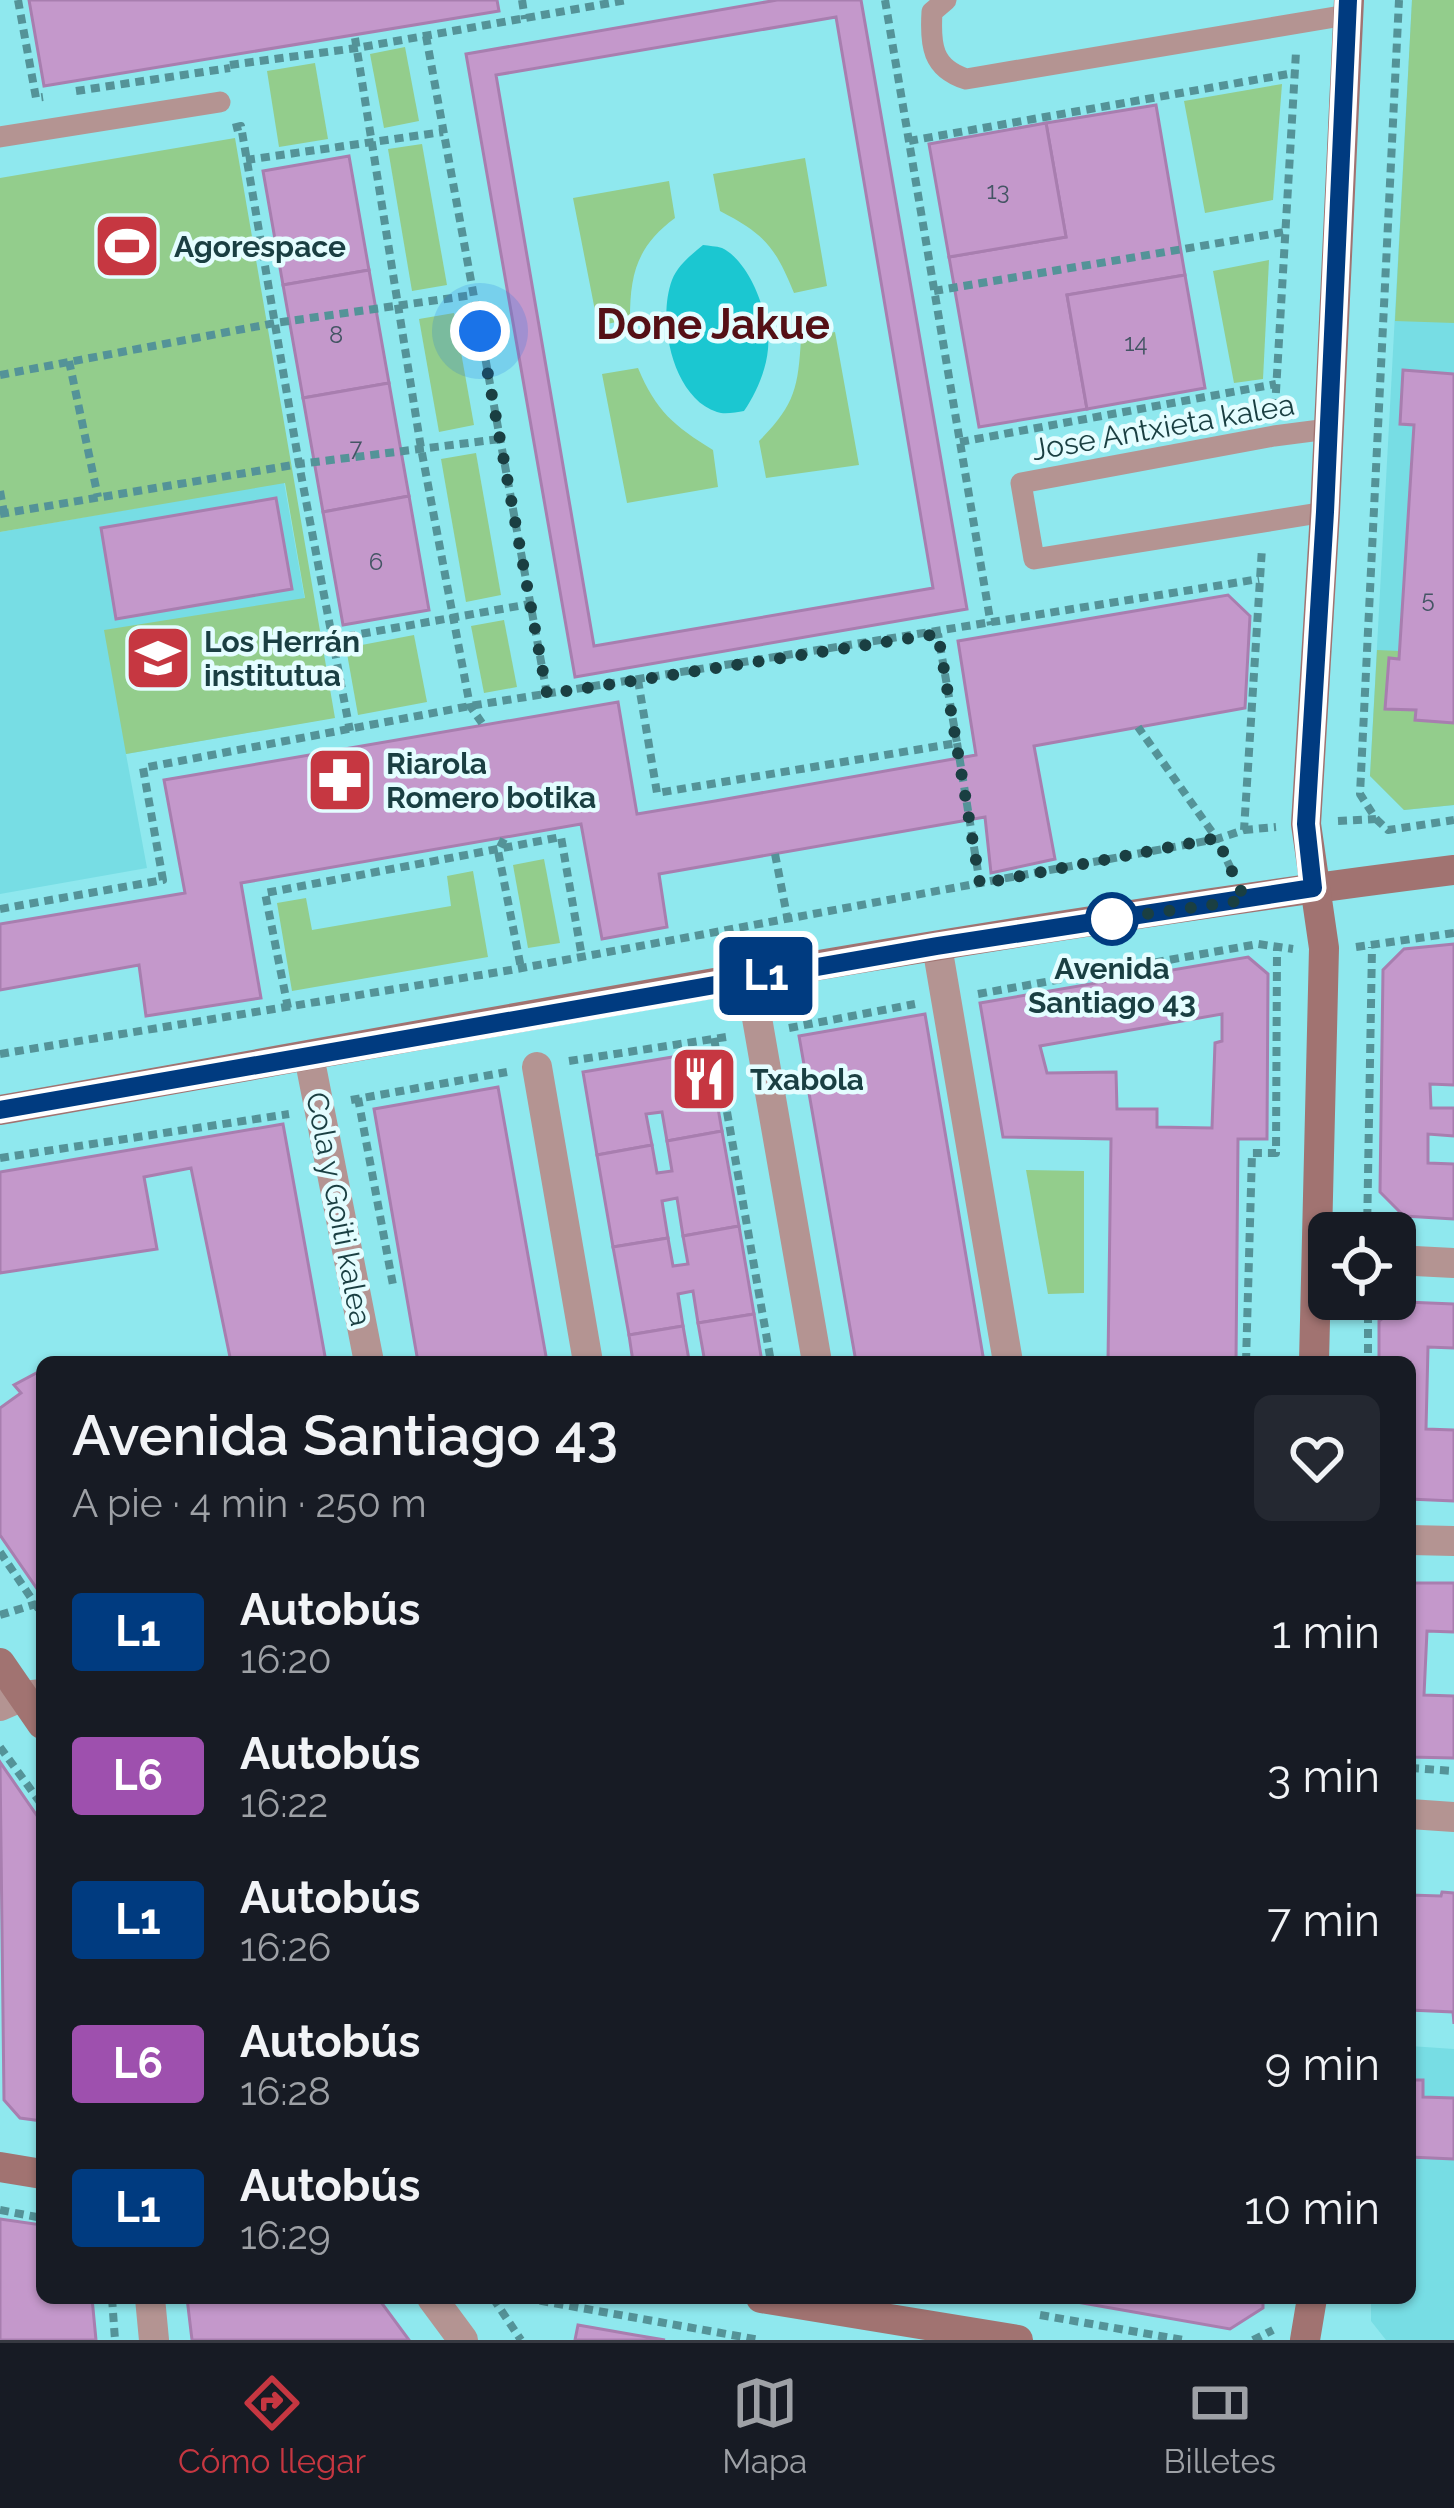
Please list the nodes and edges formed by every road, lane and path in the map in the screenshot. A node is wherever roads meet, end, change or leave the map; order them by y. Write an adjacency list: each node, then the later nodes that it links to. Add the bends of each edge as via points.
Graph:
1 (18, 0): 12 (path, via 36,98)
2 (522, 0): 8 (path)
3 (627, 0): 8 (path)
4 (885, 0): 19 (path)
5 (946, 0): 9 (lane, via 932,11 935,54 947,73 966,79)
6 (1400, 0): 56 (path, via 1360,794)
7 (1348, 8): 9 (lane); 30 (main road)
8 (525, 19): 10 (path)
9 (1300, 25): 13 (path)
10 (426, 36): 11 (path); 17 (path)
11 (356, 43): 12 (path); 20 (path)
12 (230, 65): 14 (path)
13 (1294, 74): 19 (path); 22 (path)
14 (230, 98): 15 (path); 18 (lane)
15 (241, 127): 16 (path); 21 (path)
16 (219, 130)
17 (443, 132): 20 (path); 24 (path)
18 (0, 137)
19 (909, 140): 23 (path)
20 (372, 142): 21 (path); 25 (path)
21 (246, 160): 26 (path)
22 (1284, 232): 23 (path); 29 (path)
23 (934, 291): 44 (path)
24 (473, 295): 25 (path); 32 (path)
25 (400, 306): 26 (path); 34 (path)
26 (274, 323): 27 (path); 35 (path)
27 (69, 362): 28 (path); 37 (path)
28 (0, 375)
29 (1276, 384): 31 (path); 33 (path)
30 (1328, 429): 31 (lane, Jose Antxieta kalea); 38 (main road)
31 (1274, 436): 40 (lane, Jose Antxieta kalea, via 1021,483 1034,560)
32 (500, 439): 34 (path); 42 (path)
33 (959, 442)
34 (421, 448): 35 (path); 43 (path)
35 (298, 464): 37 (path); 46 (path)
36 (0, 491): 39 (path)
37 (98, 497): 39 (path)
38 (1325, 512): 40 (lane, Jose Antxieta kalea); 58 (main road)
39 (2, 513)
40 (1265, 520): 41 (path)
41 (1258, 579): 44 (path); 59 (path)
42 (530, 604): 43 (path); 48 (path)
43 (454, 617): 46 (path); 49 (path)
44 (991, 625): 45 (path)
45 (938, 634): 47 (path); 53 (path)
46 (332, 639): 52 (path)
47 (638, 680): 48 (path); 54 (path, via 657,793)
48 (547, 694): 49 (path)
49 (470, 706): 50 (path); 52 (path)
50 (482, 723)
51 (1138, 728): 61 (path)
52 (350, 731): 68 (path, via 142,768 163,880)
53 (957, 743): 54 (path); 65 (path)
54 (760, 778): 55 (path)
55 (762, 792)
56 (1376, 819): 57 (path, via 1388,830); 58 (path)
57 (1454, 820)
58 (1306, 824): 59 (path); 66 (main road)
59 (1244, 830): 61 (path)
60 (504, 838): 62 (path)
61 (1217, 838): 65 (path); 67 (path)
62 (498, 851): 76 (path, via 561,837); 77 (path); 80 (path, via 265,893)
63 (775, 854): 69 (path)
64 (1454, 870): 66 (main road)
65 (980, 886): 69 (path)
66 (1313, 888): 67 (main road); 74 (main road)
67 (1245, 900): 71 (path); 72 (main road)
68 (0, 909)
69 (788, 921): 76 (path)
70 (1454, 934): 73 (path)
71 (1258, 944): 75 (path); 79 (path)
72 (937, 946): 78 (main road); 79 (street)
73 (1372, 946): 74 (path); 90 (path)
74 (1324, 948): 75 (path); 89 (main road)
75 (1277, 950): 101 (path, via 1276,1154 1252,1153)
76 (582, 957): 77 (path)
77 (521, 968): 80 (path)
78 (750, 978): 81 (street); 84 (main road)
79 (946, 999): 81 (path); 100 (street)
80 (288, 1008): 83 (path)
81 (757, 1033): 82 (path); 99 (street)
82 (714, 1039): 85 (path); 98 (path)
83 (0, 1054)
84 (309, 1056): 86 (main road); 96 (street, Cola y Goiti kalea)
85 (537, 1066): 93 (path, via 358,1098); 97 (street)
86 (0, 1110)
87 (293, 1113): 88 (path)
88 (0, 1158)
89 (1322, 1212)
90 (1367, 1212)
91 (1416, 1261): 92 (street)
92 (1454, 1263)
93 (394, 1296)
94 (1317, 1320): 102 (main road)
95 (1368, 1320): 103 (path)
96 (368, 1356)
97 (587, 1356)
98 (770, 1356)
99 (817, 1356)
100 (1007, 1356)
101 (1246, 1356)
102 (1314, 1356)
103 (1368, 1356)
104 (1416, 1540): 105 (street)
105 (1454, 1541)
106 (0, 1552): 107 (path)
107 (36, 1604): 108 (path)
108 (0, 1615)
109 (0, 1663): 110 (main road)
110 (22, 1699)
111 (0, 1747): 114 (path)
112 (1416, 1769): 113 (path)
113 (1454, 1772)
114 (36, 1797)
115 (1416, 1814): 116 (street)
116 (1454, 1817)
117 (0, 2167): 118 (main road)
118 (36, 2173)
119 (0, 2210): 120 (path)
120 (36, 2217)
121 (112, 2304): 129 (path)
122 (151, 2304): 130 (street)
123 (436, 2304): 131 (street)
124 (497, 2304): 132 (path)
125 (559, 2304): 133 (path)
126 (815, 2304): 128 (main road)
127 (1311, 2304): 135 (main road)
128 (1023, 2327): 134 (path)
129 (115, 2340)
130 (154, 2340)
131 (463, 2340)
132 (521, 2340)
133 (760, 2340)
134 (1184, 2340)
135 (1305, 2340)

